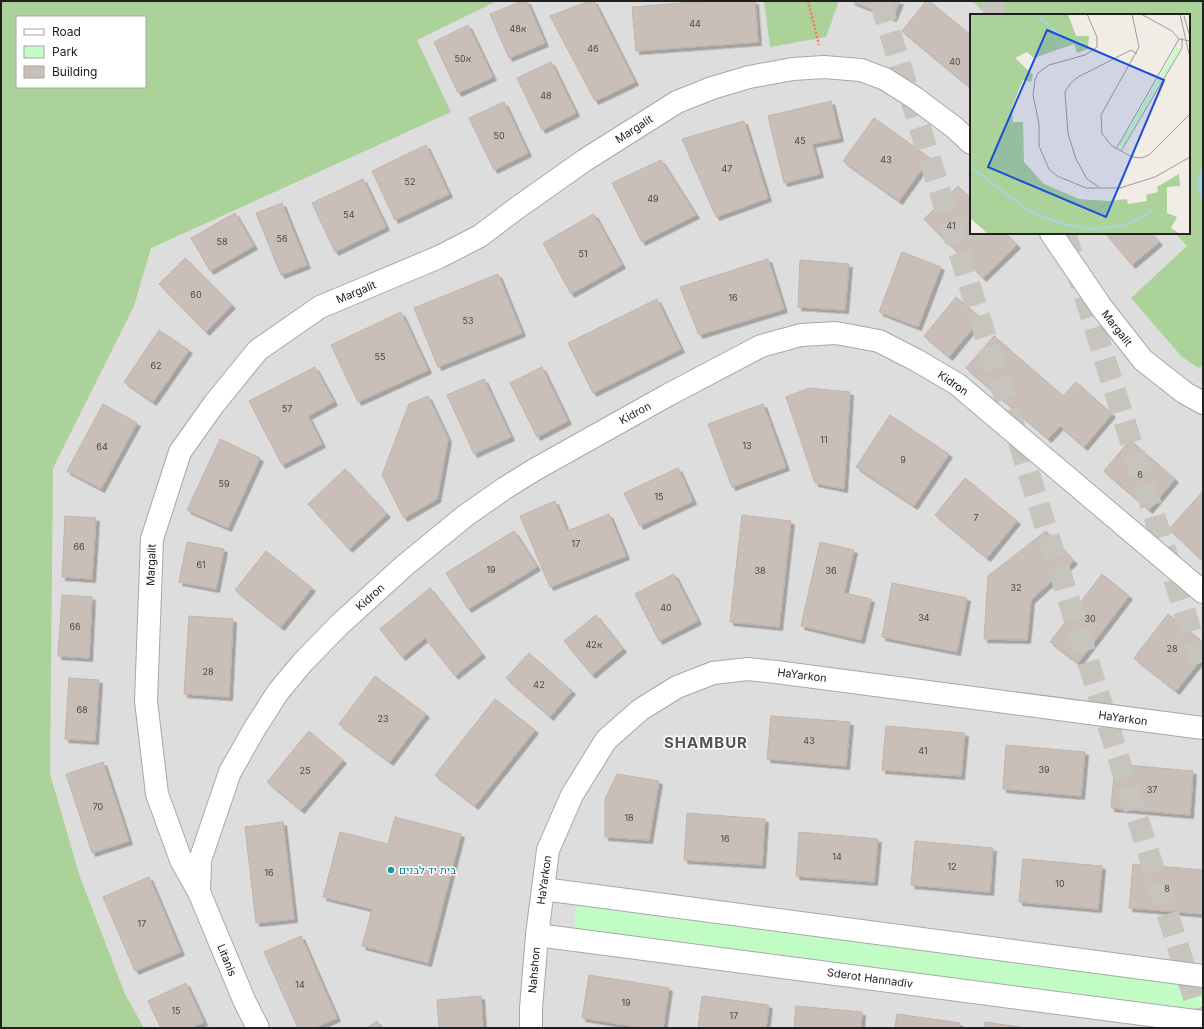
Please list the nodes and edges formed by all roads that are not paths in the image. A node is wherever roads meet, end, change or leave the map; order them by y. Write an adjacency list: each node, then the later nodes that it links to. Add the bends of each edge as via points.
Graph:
1 (970, 142): 7 (street, Margalit, via 915,98 885,79 861,70 824,67 793,69 749,77 677,102 585,160 480,236 439,257 320,307 258,350 214,404 180,452 152,539 146,701 157,794 181,860)
2 (1052, 234): 3 (street, Margalit, via 1102,308 1143,360 1185,393)
3 (1203, 403)
4 (1203, 592): 7 (street, Kidron, via 957,384 916,360 879,341 836,333 801,335 761,346 668,395 505,488 465,516 416,556 339,625 278,692 230,772 200,860)
5 (1203, 728): 6 (street, HaYarkon, via 776,672 748,669 712,673 677,687 640,710 606,740 572,795 548,850)
6 (543, 889): 8 (street, HaYarkon); 10 (street)
7 (199, 892): 12 (street, Litanis)
8 (540, 912): 9 (street, Nahshon)
9 (537, 935): 11 (street, Sderot Hannadiv); 13 (street, Nahshon)
10 (1203, 976)
11 (1203, 1022)
12 (258, 1028)
13 (531, 1028)

